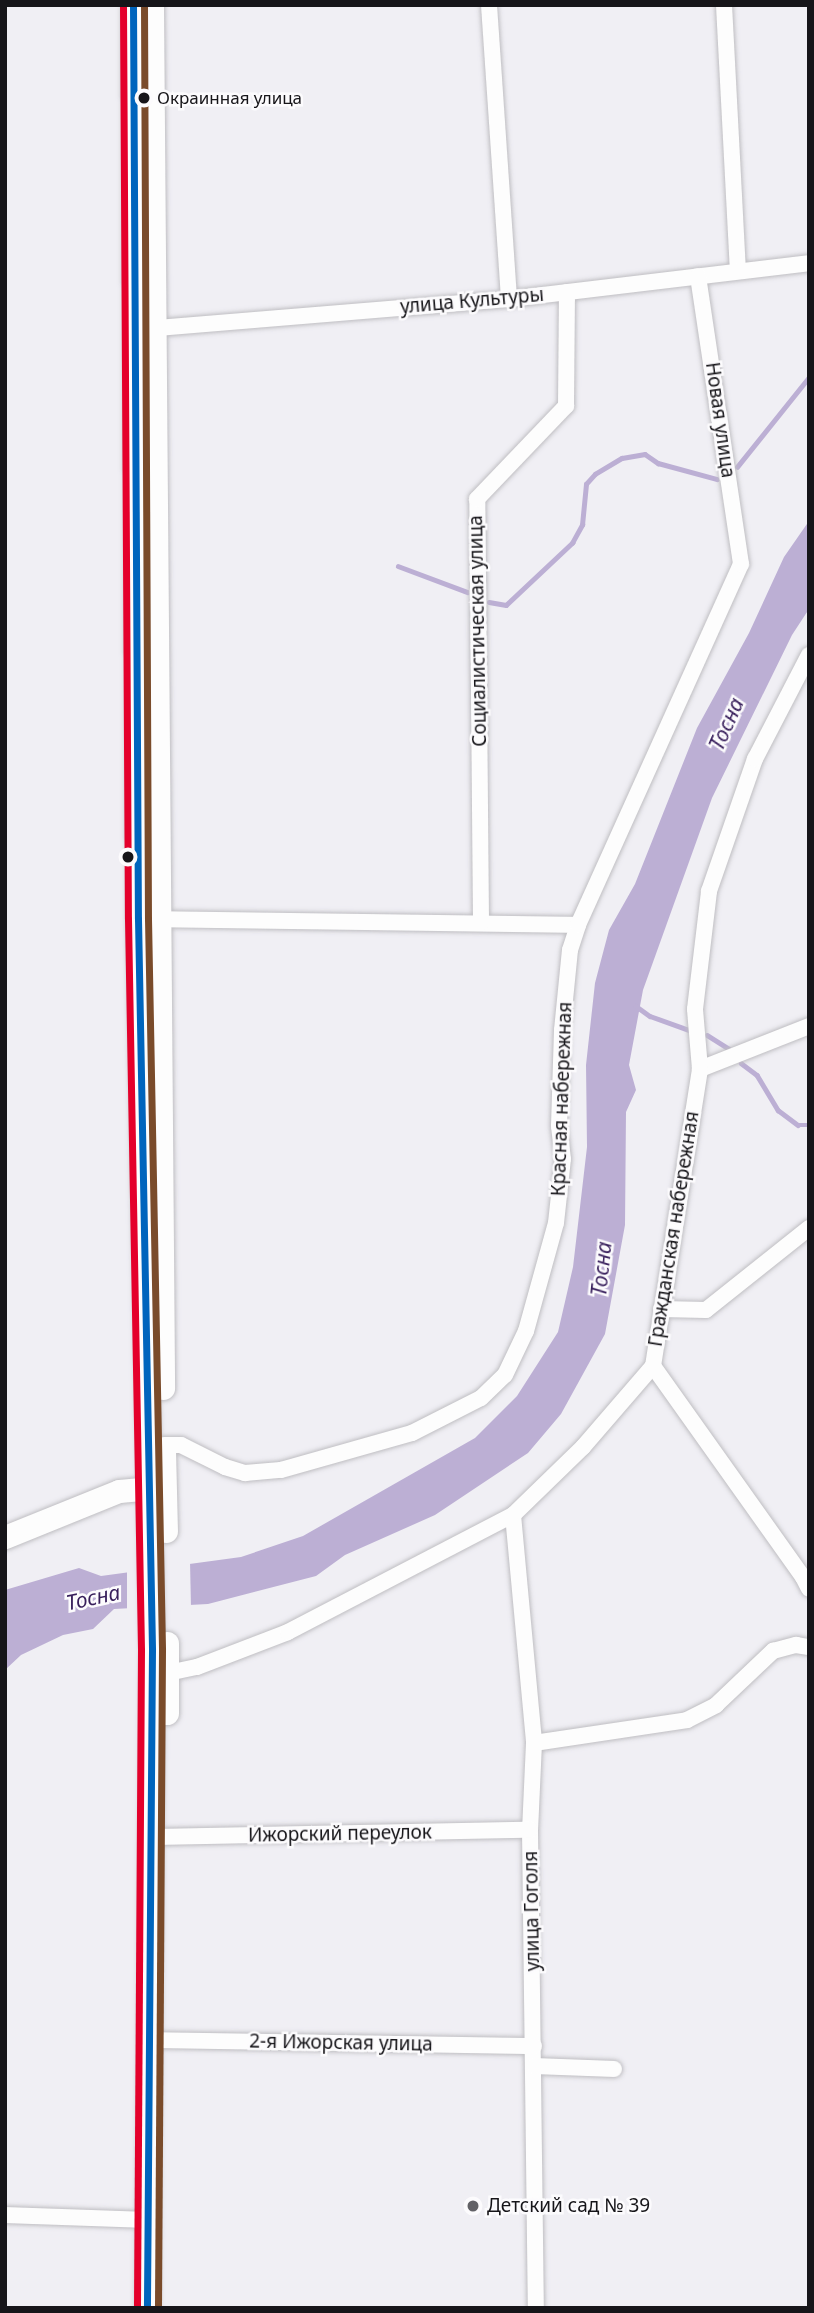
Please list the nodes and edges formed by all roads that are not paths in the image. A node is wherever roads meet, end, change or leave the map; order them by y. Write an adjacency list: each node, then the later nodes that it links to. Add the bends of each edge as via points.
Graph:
1 (133, 5): 10 (main road)
2 (152, 5): 10 (main road)
3 (489, 5): 9 (street)
4 (724, 5): 6 (street)
5 (809, 263): 6 (street, улица Культуры)
6 (738, 271): 7 (street, улица Культуры)
7 (698, 276): 8 (street, улица Культуры); 11 (street, Новая улица)
8 (567, 292): 9 (street, улица Культуры); 14 (street, Социалистическая улица, via 566,406 477,499)
9 (509, 299): 10 (street, улица Культуры)
10 (145, 329): 13 (main road)
11 (741, 564): 15 (street, Красная набережная)
12 (809, 656): 17 (street, Гражданская набережная, via 755,759 709,891 695,1009)
13 (149, 919): 14 (street); 21 (main road); 22 (main road)
14 (481, 922): 15 (street)
15 (578, 925): 21 (street, Красная набережная, via 570,950 562,1030 559,1126 563,1159 556,1223 526,1331 505,1375 481,1398 412,1433 281,1470 245,1473 181,1445)
16 (809, 1026): 17 (street)
17 (700, 1069): 19 (street, Гражданская набережная)
18 (809, 1228): 19 (street, via 706,1310)
19 (661, 1309): 20 (street, Гражданская набережная)
20 (653, 1366): 23 (street, Гражданская набережная, via 583,1447); 25 (street)
21 (164, 1445): 22 (main road)
22 (158, 1487): 24 (main road, via 119,1491); 27 (main road)
23 (513, 1515): 27 (street, Гражданская набережная, via 288,1632 197,1667); 28 (street, улица Гоголя)
24 (5, 1537)
25 (807, 1577)
26 (809, 1647): 28 (street, via 774,1651 716,1705 687,1720)
27 (162, 1658): 30 (main road)
28 (534, 1743): 29 (street, улица Гоголя)
29 (530, 1830): 30 (street, Ижорский переулок); 32 (street, улица Гоголя)
30 (157, 1837): 31 (main road)
31 (156, 2040): 32 (street, 2-я Ижорская улица); 36 (main road); 38 (main road)
32 (534, 2046): 33 (street, улица Гоголя)
33 (535, 2066): 34 (street); 39 (street, улица Гоголя)
34 (614, 2069)
35 (5, 2215): 36 (street)
36 (148, 2220): 37 (main road)
37 (147, 2308)
38 (163, 2308)
39 (536, 2308)

